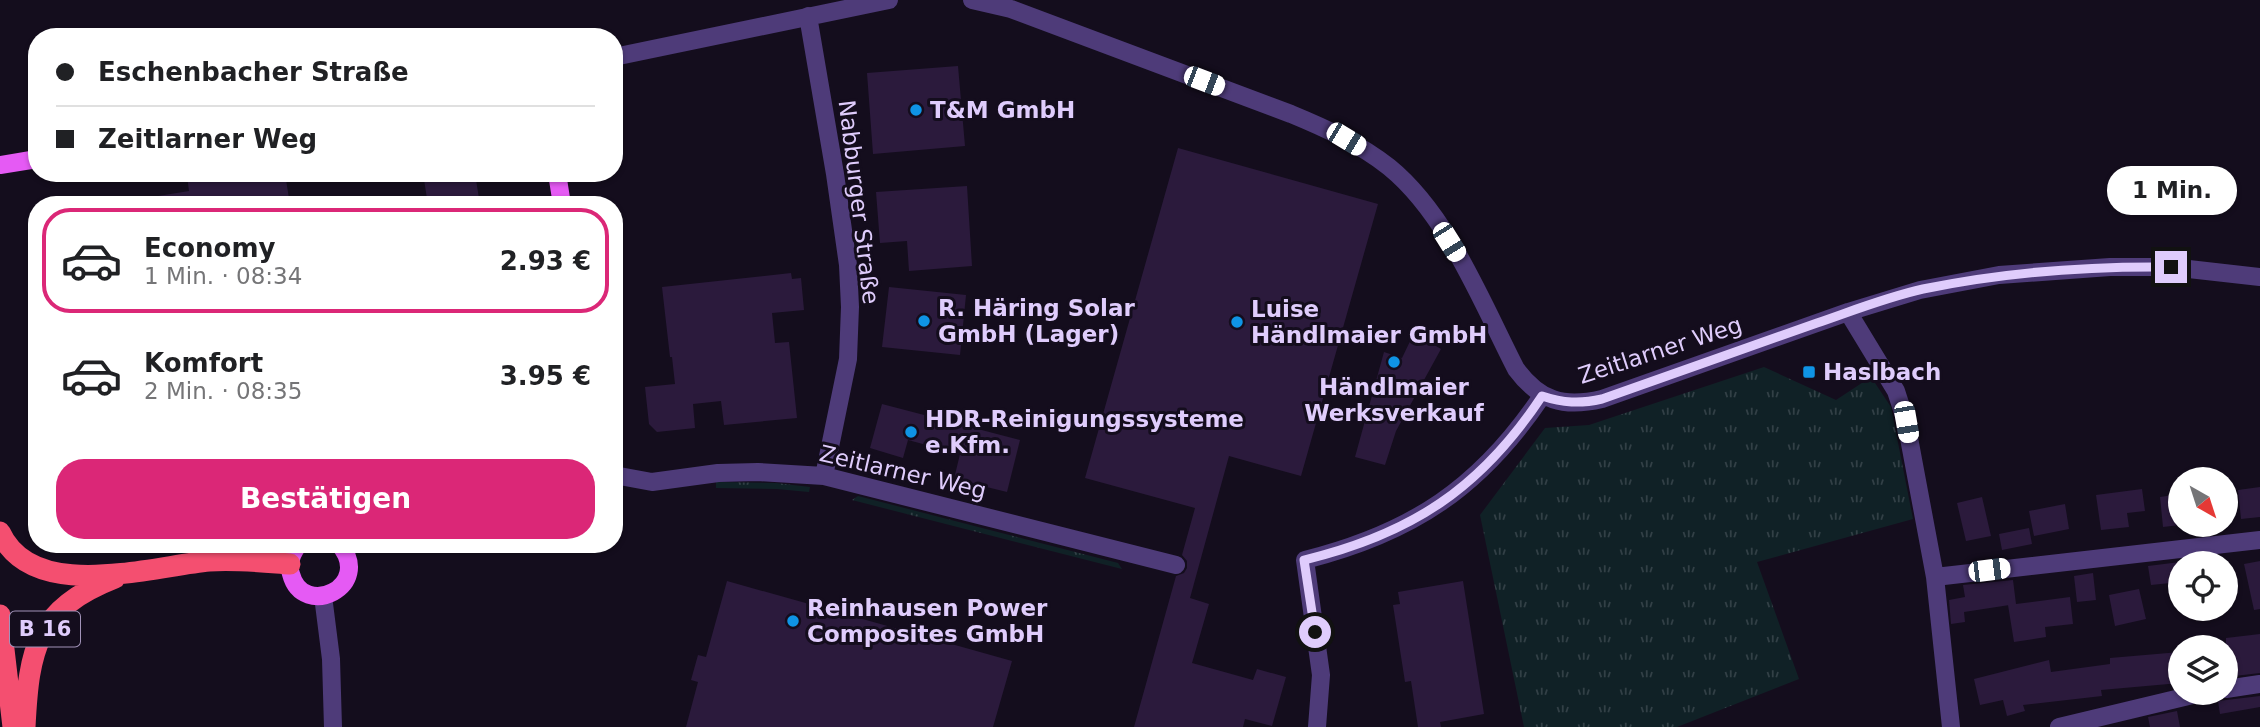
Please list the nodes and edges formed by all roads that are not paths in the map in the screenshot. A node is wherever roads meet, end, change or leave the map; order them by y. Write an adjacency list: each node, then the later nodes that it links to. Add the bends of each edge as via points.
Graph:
1 (889, 0): 3 (street)
2 (972, 0): 9 (street, via 1011,9 1291,114 1330,130 1389,167 1441,229 1516,369)
3 (808, 16): 4 (street); 10 (street, Nabburger Straße, via 835,174 850,307 848,359)
4 (623, 55)
5 (28, 160): 6 (main road)
6 (0, 165)
7 (2260, 276): 8 (street, Zeitlarner Weg, via 2171,267 2054,270 1920,290)
8 (1848, 312): 9 (street, Zeitlarner Weg, via 1602,399 1562,403); 19 (street, via 1896,391)
9 (1542, 396): 28 (street, via 1495,458 1420,517 1377,538 1304,560 1321,675)
10 (824, 476): 11 (street, Zeitlarner Weg, via 718,473 652,482); 17 (street, Zeitlarner Weg)
11 (623, 477)
12 (0, 531): 18 (highway, via 16,556 46,572)
13 (2260, 540): 19 (street)
14 (293, 553): 16 (main road)
15 (348, 553): 20 (main road, via 348,576 338,589)
16 (290, 564): 18 (highway, via 210,561); 20 (main road, via 297,587)
17 (1176, 565)
18 (127, 573): 26 (highway, B 16, via 82,593 44,629 27,677)
19 (1935, 577): 29 (street)
20 (323, 596): 27 (street)
21 (0, 615): 25 (highway, B 16)
22 (2260, 684): 23 (street)
23 (2238, 687)
24 (2168, 701): 30 (street)
25 (13, 727)
26 (25, 727)
27 (333, 727)
28 (1317, 727)
29 (1951, 727)
30 (2059, 727)

